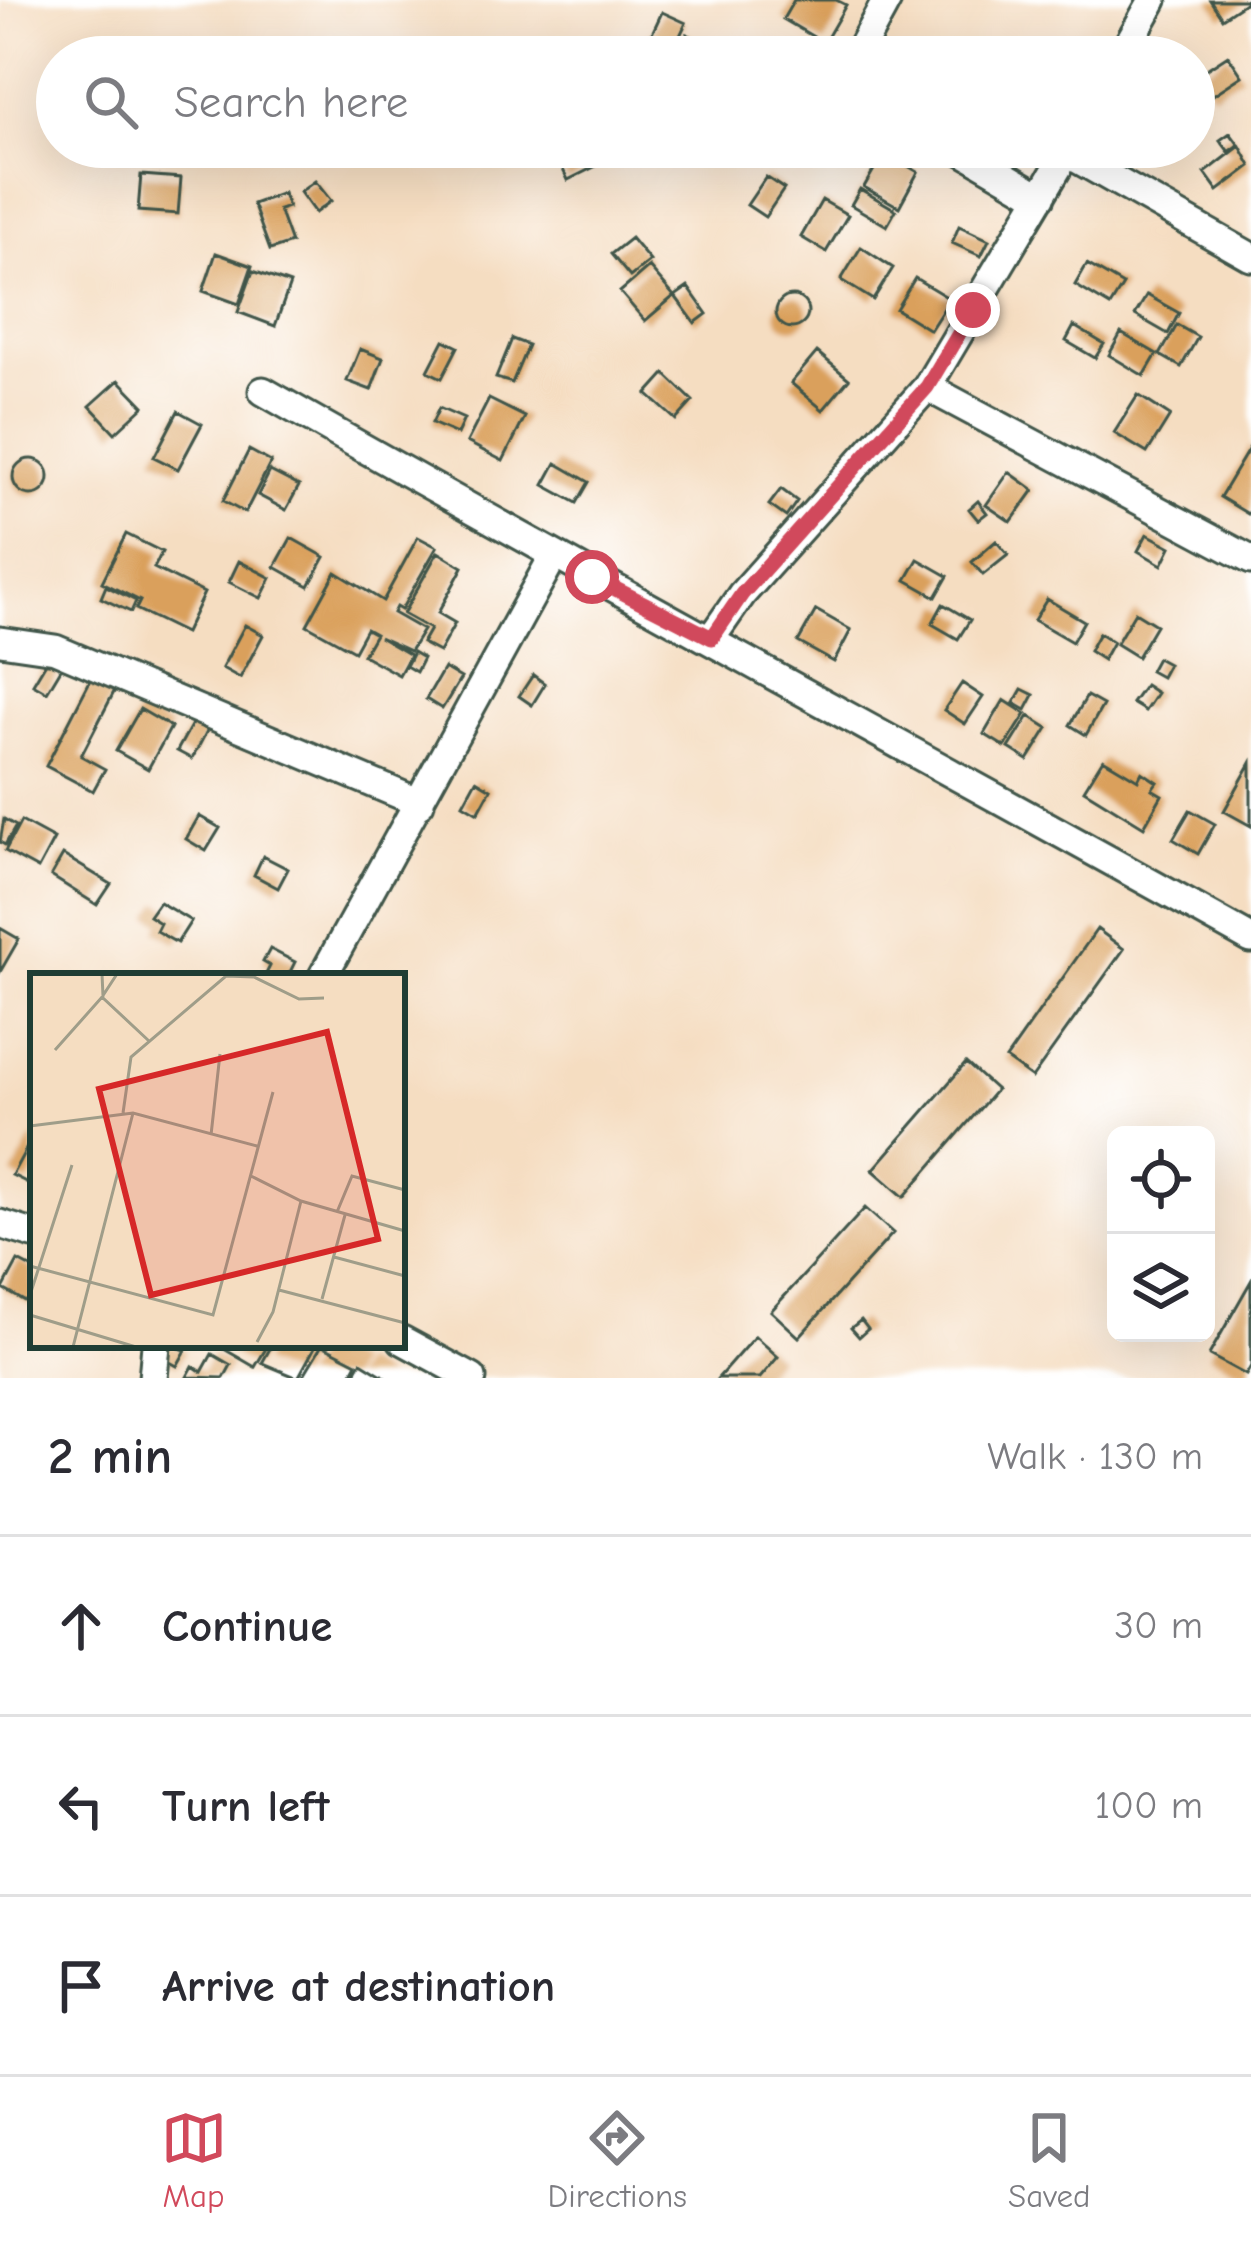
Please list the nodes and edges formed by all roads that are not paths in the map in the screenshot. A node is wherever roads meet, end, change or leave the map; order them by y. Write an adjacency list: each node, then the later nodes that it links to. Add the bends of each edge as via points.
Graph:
1 (887, 0): 3 (street)
2 (1153, 0): 4 (street)
3 (867, 36)
4 (1133, 36)
5 (991, 168): 8 (street)
6 (1058, 168): 8 (street)
7 (1100, 168): 9 (street)
8 (1040, 197): 10 (street)
9 (1251, 257)
10 (927, 387): 13 (street); 14 (street)
11 (263, 391): 12 (street)
12 (553, 557): 14 (street); 16 (street)
13 (1251, 560)
14 (712, 638): 17 (street)
15 (0, 641): 16 (street, via 55,649)
16 (420, 803): 18 (street)
17 (1251, 939)
18 (325, 973)
19 (0, 1223): 20 (street)
20 (30, 1233)
21 (405, 1342): 24 (street)
22 (156, 1348): 23 (street)
23 (153, 1378)
24 (472, 1378)

